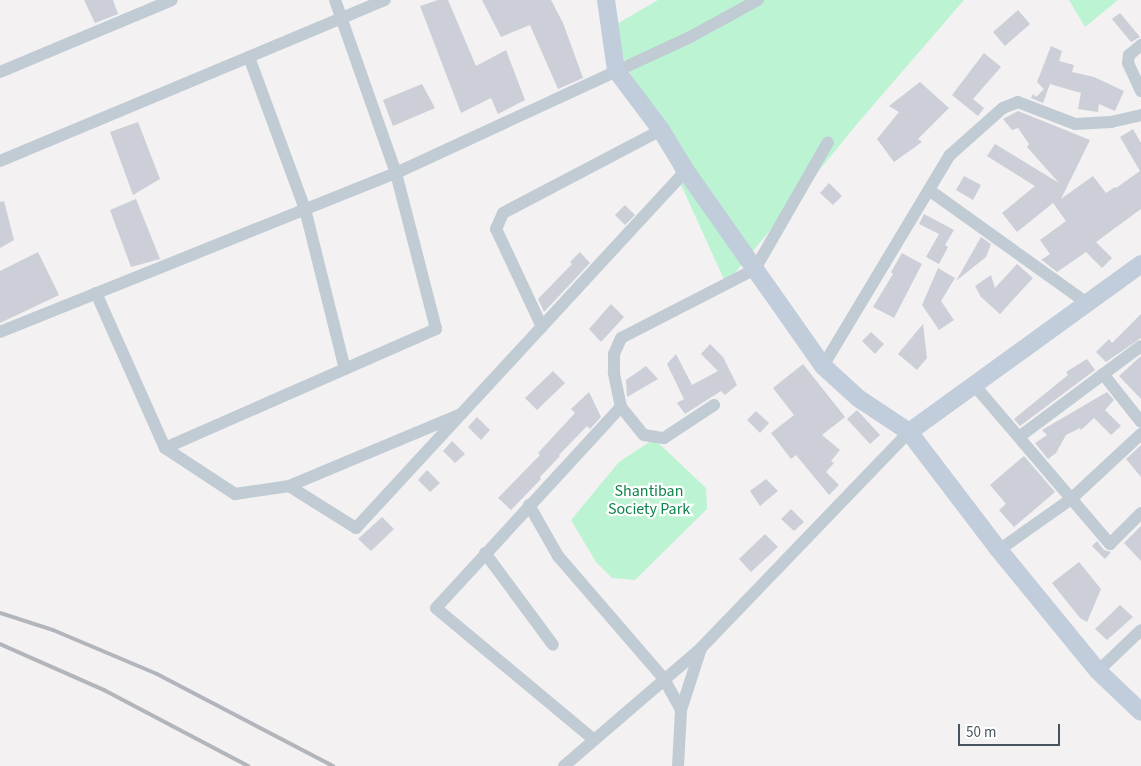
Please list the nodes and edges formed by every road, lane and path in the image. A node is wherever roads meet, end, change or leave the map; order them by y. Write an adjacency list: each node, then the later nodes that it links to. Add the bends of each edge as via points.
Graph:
1 (172, 0): 10 (street)
2 (335, 0): 6 (street)
3 (385, 0): 6 (street)
4 (606, 0): 9 (main road)
5 (758, 0): 9 (street, via 692,36)
6 (341, 18): 8 (street); 17 (street)
7 (1141, 45): 11 (street, via 1129,55 1128,63)
8 (249, 57): 15 (street); 19 (street)
9 (616, 70): 13 (main road); 17 (street)
10 (0, 72)
11 (1141, 91)
12 (1141, 115): 18 (street, via 1111,122 1075,124 1018,102 1003,108 950,155)
13 (661, 130): 16 (main road); 24 (street, via 502,213 496,229)
14 (828, 142): 21 (street)
15 (0, 161)
16 (686, 171): 21 (main road); 24 (street)
17 (396, 173): 19 (street); 28 (street, via 436,329)
18 (929, 190): 23 (street); 27 (street)
19 (305, 210): 22 (street); 28 (street)
20 (1141, 264): 23 (main road)
21 (755, 269): 27 (main road); 32 (street, via 621,338 614,354)
22 (96, 293): 25 (street); 38 (street)
23 (1087, 303): 30 (main road)
24 (542, 328): 33 (street)
25 (0, 332)
26 (1141, 346): 29 (street)
27 (823, 366): 35 (main road, via 858,398)
28 (345, 369): 38 (street)
29 (1103, 374): 34 (street); 37 (street)
30 (975, 386): 35 (main road); 37 (street)
31 (714, 404): 32 (street, via 664,438 644,435)
32 (621, 408): 41 (street)
33 (464, 413): 39 (street); 39 (street, via 356,528)
34 (1141, 422)
35 (909, 432): 43 (main road); 47 (street)
36 (1141, 434): 40 (street)
37 (1019, 437): 40 (street)
38 (165, 448): 39 (street, via 235,494)
39 (288, 486)
40 (1071, 499): 42 (street, via 1110,544); 43 (street)
41 (529, 505): 44 (street); 49 (street, via 558,556)
42 (1141, 513)
43 (999, 550): 48 (main road)
44 (486, 553): 46 (street); 52 (street, via 436,608)
45 (1141, 630): 48 (street)
46 (553, 645)
47 (701, 648): 49 (street); 50 (street)
48 (1098, 671): 51 (main road)
49 (664, 679): 50 (street); 52 (street)
50 (681, 710): 54 (street)
51 (1141, 712)
52 (592, 739): 53 (street)
53 (564, 766)
54 (678, 766)

